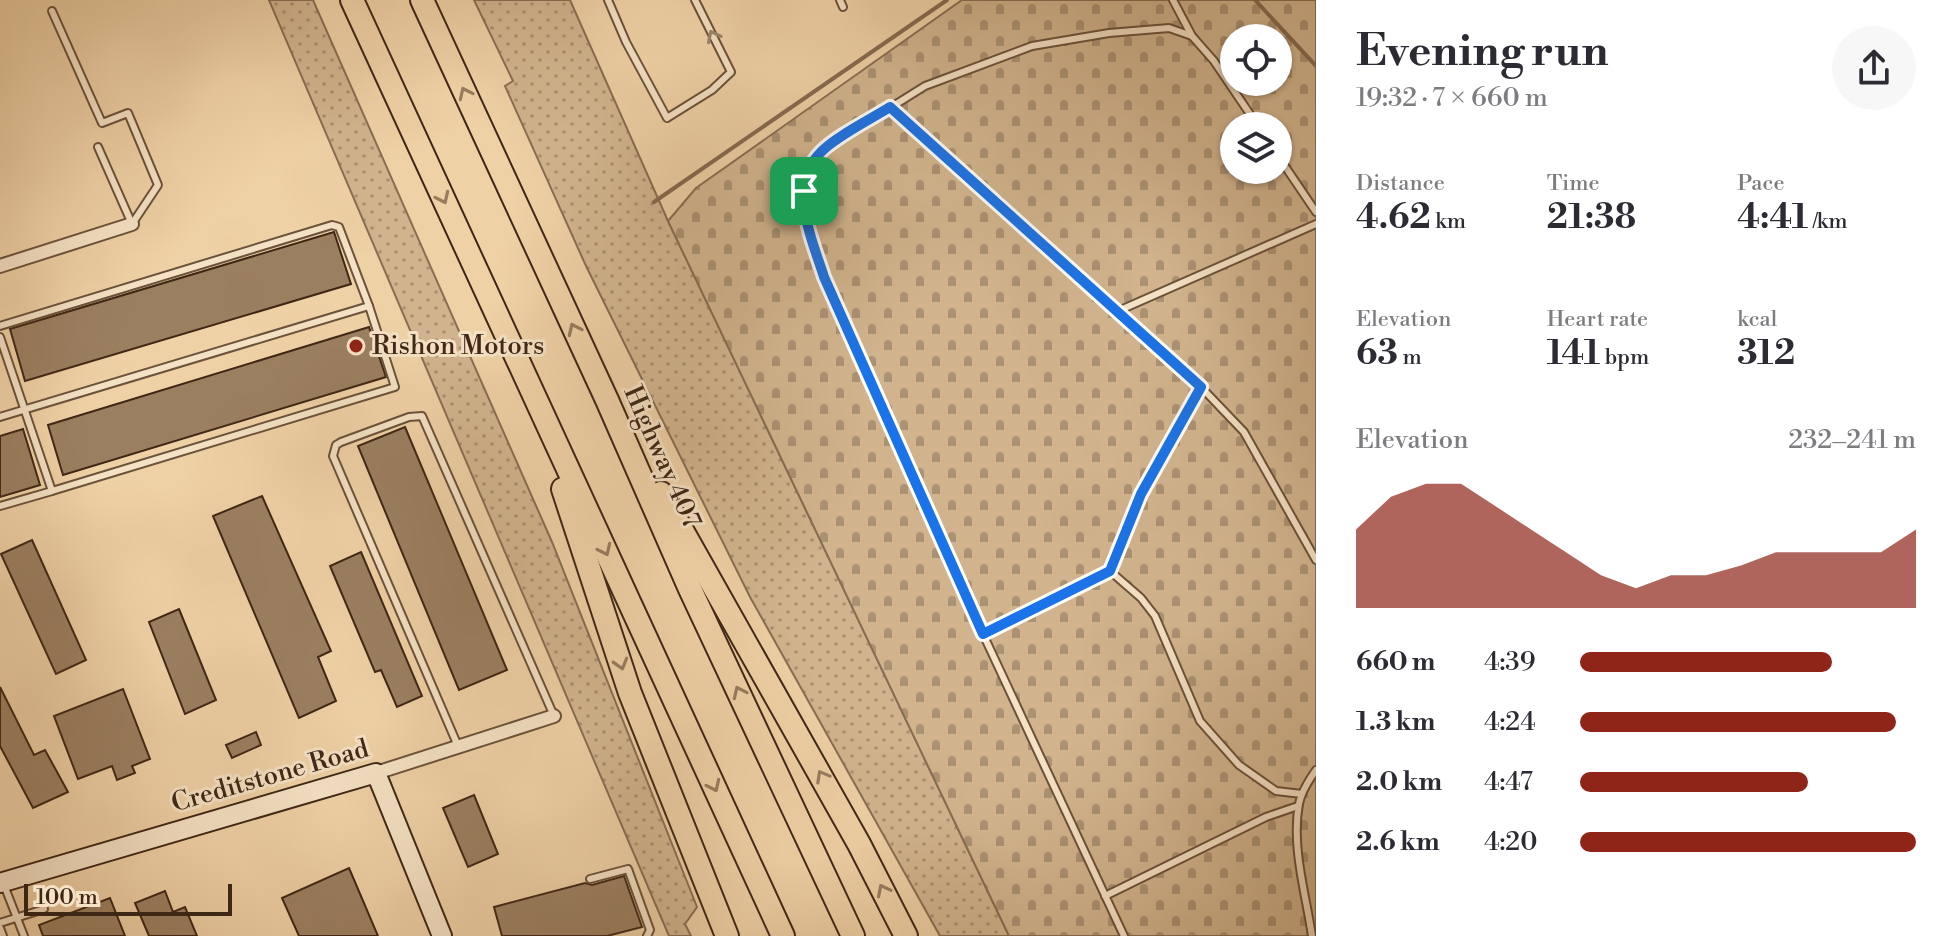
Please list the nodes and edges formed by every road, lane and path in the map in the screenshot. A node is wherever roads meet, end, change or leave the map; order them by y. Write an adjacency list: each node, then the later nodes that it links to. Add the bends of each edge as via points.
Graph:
1 (352, 0): 20 (highway, one-way to 20)
2 (422, 0): 22 (highway, Highway 407, one-way to 2)
3 (608, 0): 4 (lane, one-way to 4, via 667,118 731,72)
4 (695, 0)
5 (1173, 0): 7 (lane)
6 (52, 11): 13 (lane, via 102,123 128,113 158,185)
7 (1192, 36): 8 (lane, via 1169,28 1032,46 925,86); 9 (lane)
8 (890, 107): 17 (lane); 29 (lane, via 821,151 808,171 805,215 824,277)
9 (1249, 112)
10 (98, 147): 13 (lane)
11 (1292, 177): 12 (lane)
12 (1316, 212)
13 (132, 224): 15 (street)
14 (1316, 224): 17 (lane)
15 (0, 266)
16 (369, 306): 18 (lane, via 339,227 332,225); 23 (lane); 25 (lane, via 395,387)
17 (1118, 311): 21 (lane)
18 (0, 326)
19 (0, 337): 23 (lane)
20 (525, 378): 46 (highway, one-way to 46, via 630,693); 47 (highway, one-way to 47)
21 (1201, 387): 27 (lane, via 1244,432); 28 (lane, via 1141,494)
22 (607, 400): 48 (highway, Highway 407, one-way to 22); 49 (highway, one-way to 22, via 784,708)
23 (23, 410): 24 (lane); 25 (lane)
24 (0, 417)
25 (52, 491): 26 (lane)
26 (0, 506)
27 (1316, 560)
28 (1110, 571): 29 (lane); 34 (lane, via 1155,616 1200,721 1239,765 1276,791)
29 (983, 634): 38 (lane)
30 (554, 716): 31 (street, Creditstone Road); 31 (lane, via 422,416 409,417 341,442 333,456)
31 (458, 746): 33 (street, Creditstone Road)
32 (1316, 770): 34 (lane)
33 (376, 773): 37 (street, Creditstone Road); 44 (street)
34 (1302, 794): 35 (lane)
35 (1298, 806): 38 (lane); 51 (lane, via 1298,845)
36 (590, 879): 45 (lane, via 630,871 650,930)
37 (1, 882): 40 (lane)
38 (1105, 896): 50 (lane)
39 (44, 909): 40 (lane)
40 (16, 917): 41 (lane); 43 (lane)
41 (0, 926): 42 (lane)
42 (3, 936)
43 (24, 936)
44 (442, 936)
45 (647, 936)
46 (727, 936)
47 (783, 936)
48 (853, 936)
49 (906, 936)
50 (1124, 936)
51 (1312, 936)

